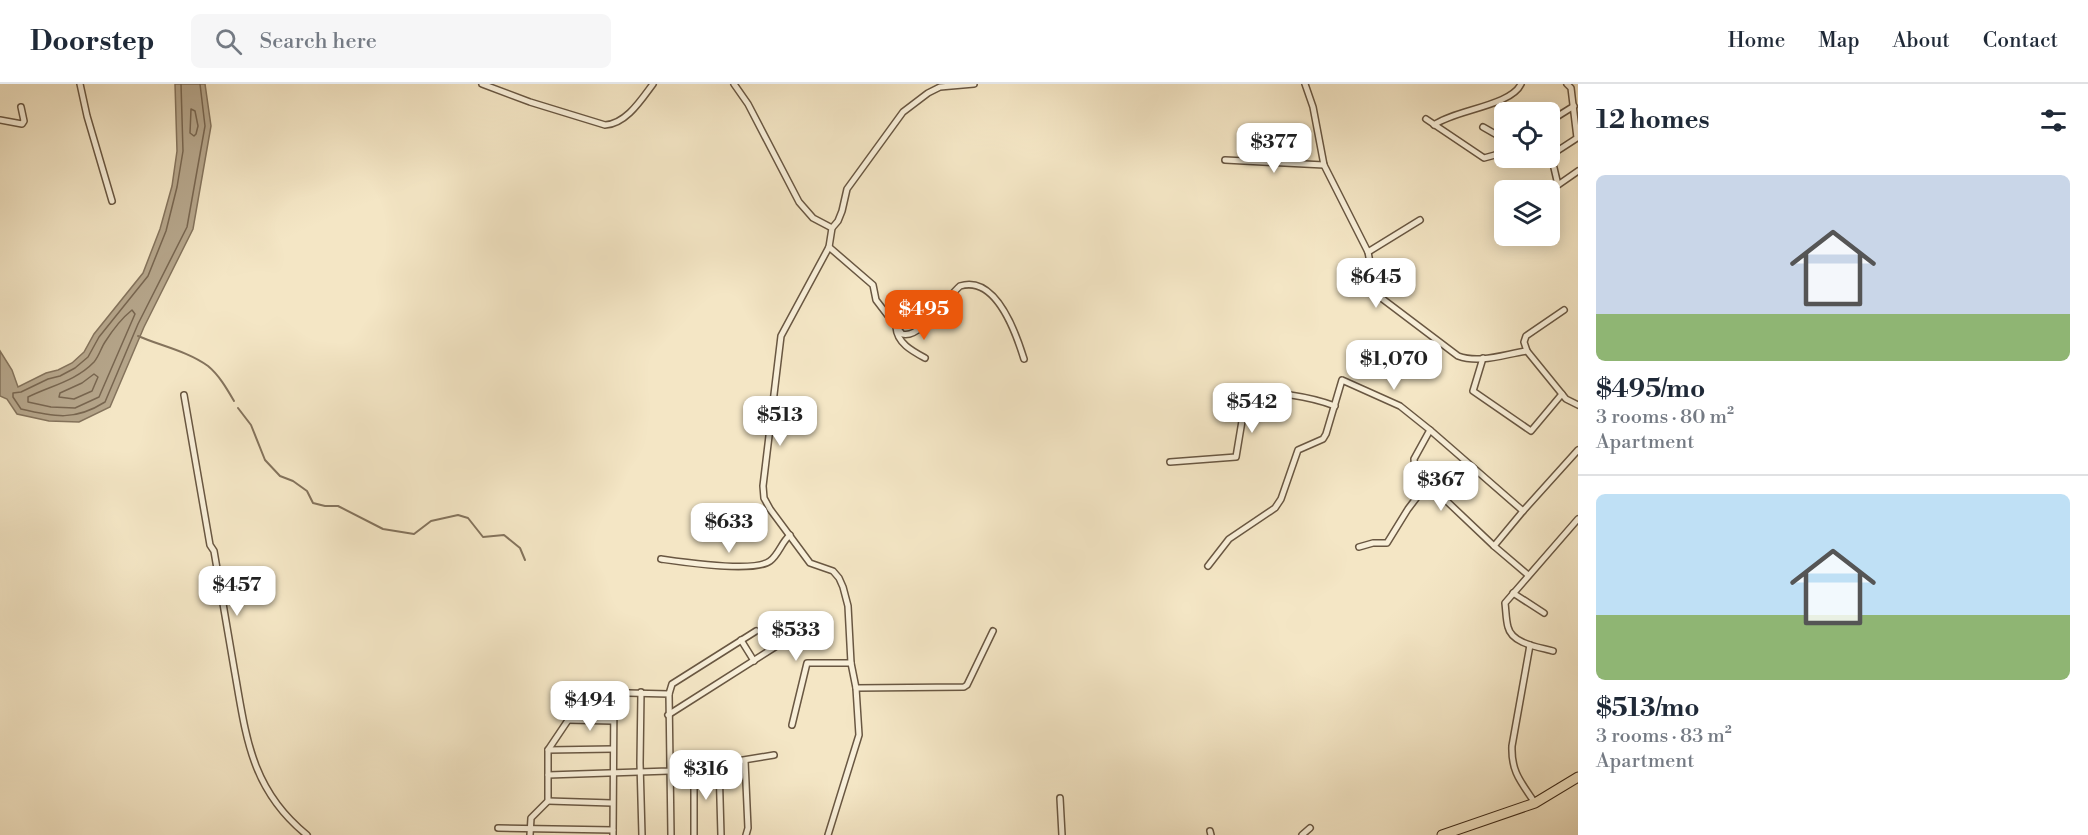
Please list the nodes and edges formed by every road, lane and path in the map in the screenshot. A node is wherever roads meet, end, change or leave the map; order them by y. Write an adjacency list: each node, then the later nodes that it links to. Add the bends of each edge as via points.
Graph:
1 (80, 84): 23 (street)
2 (482, 84): 3 (street, via 614,125 637,106)
3 (653, 84)
4 (734, 84): 25 (street, via 799,202 813,218)
5 (974, 84): 25 (street, via 940,87 903,112 847,189 842,211)
6 (1305, 84): 20 (street)
7 (1521, 84): 14 (street, via 1518,90 1484,107)
8 (1567, 84): 9 (street)
9 (1574, 106): 11 (street); 17 (street, via 1577,138)
10 (21, 107): 13 (street, via 22,124)
11 (1560, 115)
12 (1426, 118): 14 (street)
13 (0, 120)
14 (1434, 124): 18 (street, via 1484,158)
15 (1483, 128): 16 (street)
16 (1494, 134)
17 (1560, 149)
18 (1494, 155)
19 (1225, 160): 20 (street)
20 (1324, 165): 27 (street)
21 (1553, 168): 22 (street, via 1558,185)
22 (1578, 171)
23 (112, 201)
24 (1420, 220): 27 (street)
25 (832, 228): 26 (street)
26 (829, 247): 29 (street, via 873,285 876,300); 44 (street, via 781,336 763,486 764,498)
27 (1368, 252): 32 (street, via 1374,289 1381,298 1458,356)
28 (1564, 309): 30 (street, via 1526,336)
29 (896, 326): 31 (street, via 901,342); 33 (street, via 902,334 912,334 960,286 980,286 1002,307)
30 (1527, 351): 32 (street); 34 (street)
31 (925, 358)
32 (1483, 358): 34 (street, via 1473,391 1531,431)
33 (1024, 359)
34 (1562, 394): 36 (street)
35 (184, 395): 87 (street, via 252,760 266,788 292,823)
36 (1578, 405)
37 (1335, 406): 38 (street, via 1342,380 1400,406); 40 (street, via 1317,399 1247,391 1236,457); 48 (street, via 1323,439 1298,450 1275,508 1229,539)
38 (1430, 430): 41 (street, via 1414,459 1415,471); 42 (street)
39 (1578, 450): 42 (street)
40 (1170, 462)
41 (1427, 484): 45 (street); 46 (street, via 1387,543)
42 (1523, 511): 45 (street)
43 (1578, 519): 49 (street)
44 (789, 535): 47 (street, via 777,555 760,566); 59 (street, via 810,562 833,571 843,587)
45 (1494, 546): 49 (street)
46 (1359, 547)
47 (661, 559)
48 (1208, 566)
49 (1528, 575): 50 (street)
50 (1513, 594): 51 (street); 56 (street, via 1505,603 1508,629)
51 (1544, 613)
52 (756, 631): 54 (street)
53 (993, 631): 60 (street, via 964,687)
54 (741, 640): 58 (street); 63 (street, via 672,684)
55 (786, 640): 58 (street)
56 (1530, 645): 57 (street); 82 (street, via 1511,761)
57 (1553, 651)
58 (754, 661): 64 (street)
59 (851, 663): 60 (street); 67 (street, via 807,663)
60 (856, 688): 93 (street, via 859,735)
61 (641, 692): 62 (street); 63 (street); 75 (street)
62 (614, 693): 65 (street, via 587,692); 66 (street)
63 (669, 694): 64 (street)
64 (668, 715): 74 (street)
65 (568, 720): 66 (street); 69 (street)
66 (614, 721): 68 (street)
67 (792, 725)
68 (613, 749): 69 (street); 76 (street)
69 (548, 750): 77 (street)
70 (774, 755): 71 (street)
71 (745, 761): 72 (street); 92 (street)
72 (719, 764): 73 (street); 91 (street)
73 (694, 767): 74 (street); 90 (street)
74 (669, 771): 75 (street); 89 (street)
75 (641, 772): 76 (street); 88 (street)
76 (613, 774): 77 (street); 81 (street)
77 (548, 775): 80 (street)
78 (1578, 777): 82 (main road)
79 (1060, 798): 94 (street)
80 (548, 801): 81 (street); 85 (street, via 531,818)
81 (612, 803): 86 (street)
82 (1535, 803): 96 (main road)
83 (498, 828): 85 (street)
84 (1310, 828): 95 (street)
85 (531, 832): 86 (street)
86 (613, 832)
87 (307, 835)
88 (642, 835)
89 (670, 835)
90 (694, 835)
91 (721, 835)
92 (746, 835)
93 (828, 835)
94 (1062, 835)
95 (1302, 835)
96 (1442, 835)

